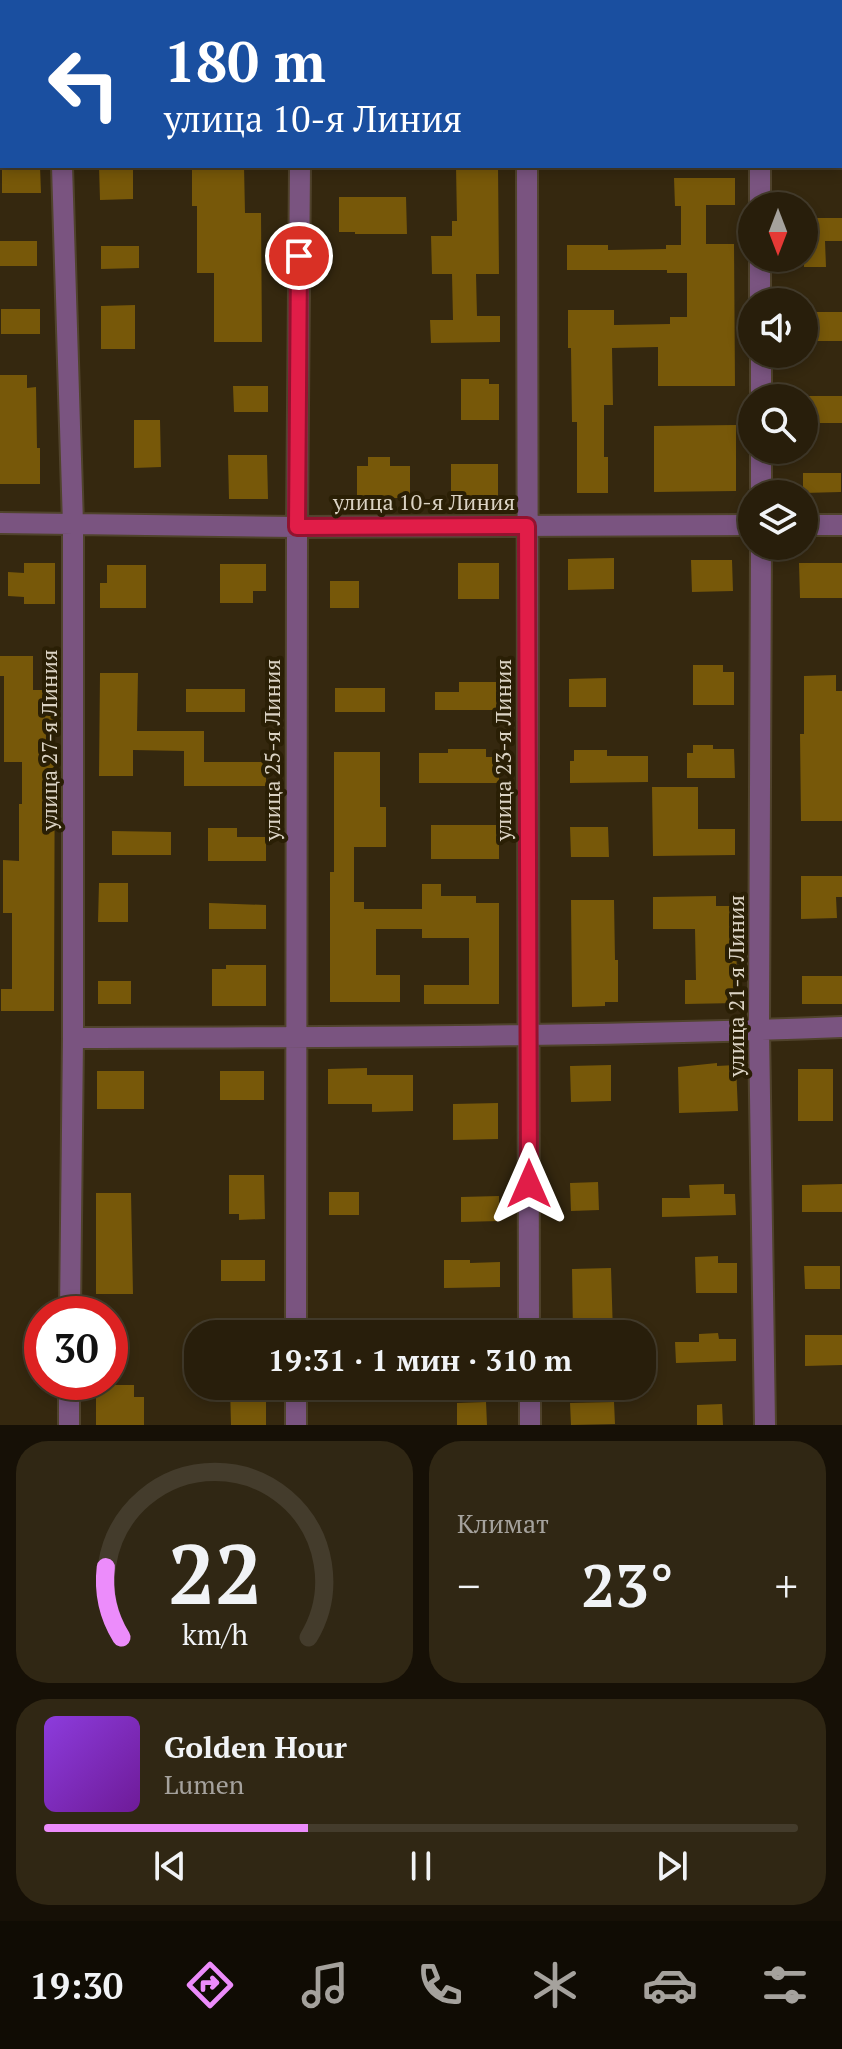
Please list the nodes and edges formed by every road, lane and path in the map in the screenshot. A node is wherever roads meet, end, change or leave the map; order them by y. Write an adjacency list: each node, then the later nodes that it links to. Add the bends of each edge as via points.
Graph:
1 (62, 168): 7 (street, улица 27-я Линия)
2 (300, 168): 12 (street, улица 25-я Линия)
3 (527, 168): 11 (street, улица 23-я Линия)
4 (760, 168): 5 (street)
5 (760, 192)
6 (0, 523): 7 (street, улица 10-я Линия)
7 (73, 524): 12 (street, улица 10-я Линия); 18 (street, улица 27-я Линия)
8 (738, 525): 11 (street, улица 10-я Линия)
9 (818, 525): 10 (street)
10 (842, 525)
11 (527, 526): 12 (street, улица 10-я Линия); 16 (street, улица 23-я Линия)
12 (297, 527): 17 (street, улица 25-я Линия)
13 (761, 560): 15 (street, улица 21-я Линия)
14 (842, 1027): 15 (street)
15 (759, 1030): 16 (street); 28 (street, улица 21-я Линия)
16 (528, 1034): 17 (street); 21 (street, улица 23-я Линия)
17 (295, 1037): 18 (street); 20 (street, улица 25-я Линия)
18 (73, 1038): 19 (street, улица 27-я Линия)
19 (70, 1296)
20 (296, 1320)
21 (529, 1320)
22 (69, 1400): 25 (street)
23 (296, 1400): 26 (street)
24 (530, 1400): 27 (street)
25 (69, 1425)
26 (296, 1425)
27 (530, 1425)
28 (765, 1425)

